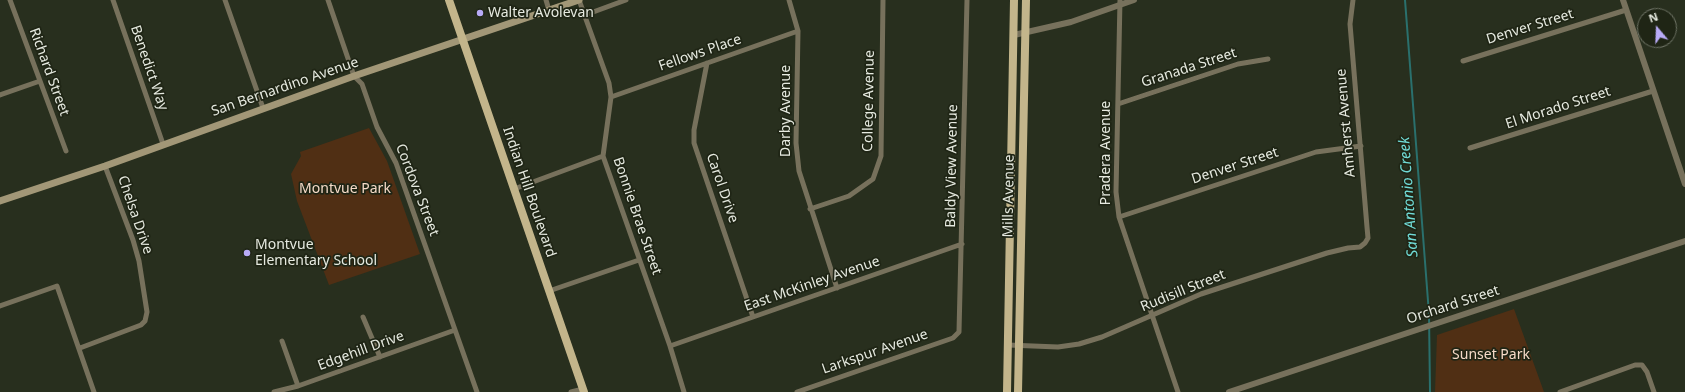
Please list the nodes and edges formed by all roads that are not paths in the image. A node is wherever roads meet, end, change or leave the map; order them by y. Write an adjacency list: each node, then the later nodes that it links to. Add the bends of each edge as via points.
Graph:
1 (10, 0): 29 (street, Richard Street)
2 (113, 0): 35 (street, Benedict Way)
3 (225, 0): 34 (street)
4 (328, 0): 28 (street, Cordova Street)
5 (449, 0): 24 (main road, Indian Hill Boulevard)
6 (546, 0): 18 (street)
7 (579, 0): 18 (main road, San Bernardino Avenue); 20 (street, Bonnie Brae Street)
8 (626, 0): 20 (street)
9 (789, 0): 21 (street, Darby Avenue)
10 (884, 0): 44 (street, College Avenue, via 881,156 873,179 848,196)
11 (967, 0): 48 (street, Baldy View Avenue)
12 (1014, 0): 23 (main road, Mills Avenue)
13 (1026, 0): 22 (main road, Mills Avenue)
14 (1134, 0): 17 (street)
15 (1353, 0): 36 (street, Amherst Avenue, via 1350,24)
16 (1623, 0): 19 (street)
17 (1120, 2): 22 (street, via 1070,22); 33 (street, Pradera Avenue)
18 (549, 10): 24 (main road, San Bernardino Avenue)
19 (1626, 10): 26 (street, Denver Street); 30 (street)
20 (585, 14): 32 (street, Bonnie Brae Street, via 609,83)
21 (798, 31): 27 (street, Fellows Place); 44 (street, Darby Avenue, via 796,142 799,171)
22 (1025, 32): 23 (street); 61 (main road, Mills Avenue)
23 (1014, 34): 59 (main road, Mills Avenue)
24 (463, 40): 28 (main road, San Bernardino Avenue); 42 (main road, Indian Hill Boulevard)
25 (1268, 60): 33 (street, Granada Street, via 1238,64)
26 (1463, 61)
27 (707, 63): 32 (street, Fellows Place); 55 (street, Carol Drive, via 694,130 694,143)
28 (354, 76): 34 (main road, San Bernardino Avenue); 56 (street, Cordova Street, via 362,84 377,127 396,163)
29 (40, 81): 31 (street); 38 (street, Richard Street)
30 (1653, 91): 37 (street, El Morado Street); 41 (street)
31 (0, 95)
32 (611, 97): 39 (street, Bonnie Brae Street)
33 (1118, 104): 45 (street, Pradera Avenue, via 1116,192)
34 (262, 108): 35 (main road, San Bernardino Avenue)
35 (163, 144): 40 (main road, San Bernardino Avenue)
36 (1361, 146): 45 (street, Denver Street, via 1316,152); 47 (street, Amherst Avenue, via 1368,238)
37 (1470, 148)
38 (66, 151)
39 (603, 156): 42 (street); 49 (street, Bonnie Brae Street)
40 (105, 166): 43 (main road, San Bernardino Avenue); 62 (street, Chelsa Drive, via 134,240 147,312 141,325)
41 (1685, 184)
42 (514, 189): 51 (main road, Indian Hill Boulevard)
43 (0, 201)
44 (810, 209): 50 (street, Darby Avenue)
45 (1119, 217): 53 (street, Pradera Avenue)
46 (1685, 241): 75 (street, Orchard Street)
47 (1366, 243): 53 (street, Rudisill Street, via 1360,247 1327,254 1201,294)
48 (962, 244): 50 (street, East McKinley Avenue); 57 (street, Baldy View Avenue)
49 (639, 260): 51 (street); 60 (street, Bonnie Brae Street)
50 (837, 288): 55 (street, East McKinley Avenue)
51 (549, 291): 65 (main road, Indian Hill Boulevard)
52 (0, 306): 62 (street, via 57,286)
53 (1152, 316): 61 (street, Rudisill Street, via 1079,344 1058,347); 74 (street, Pradera Avenue)
54 (363, 317): 63 (street)
55 (753, 317): 60 (street, East McKinley Avenue)
56 (455, 330): 63 (street, Edgehill Drive); 68 (street, Cordova Street)
57 (959, 332): 71 (street, Larkspur Avenue, via 953,338)
58 (282, 341): 64 (street)
59 (1008, 345): 61 (street, Rudisill Street); 72 (main road, Mills Avenue)
60 (670, 346): 70 (street, Bonnie Brae Street)
61 (1019, 346): 73 (main road, Mills Avenue)
62 (80, 348): 66 (street)
63 (380, 357): 64 (street, Edgehill Drive)
64 (298, 386): 67 (street, Edgehill Drive)
65 (584, 390): 69 (street)
66 (94, 392)
67 (274, 392)
68 (477, 392)
69 (571, 392)
70 (684, 392)
71 (797, 392)
72 (1007, 392)
73 (1018, 392)
74 (1178, 392)
75 (1229, 392)
76 (1560, 392): 77 (street, via 1636,365 1642,365 1648,372)
77 (1654, 392)

